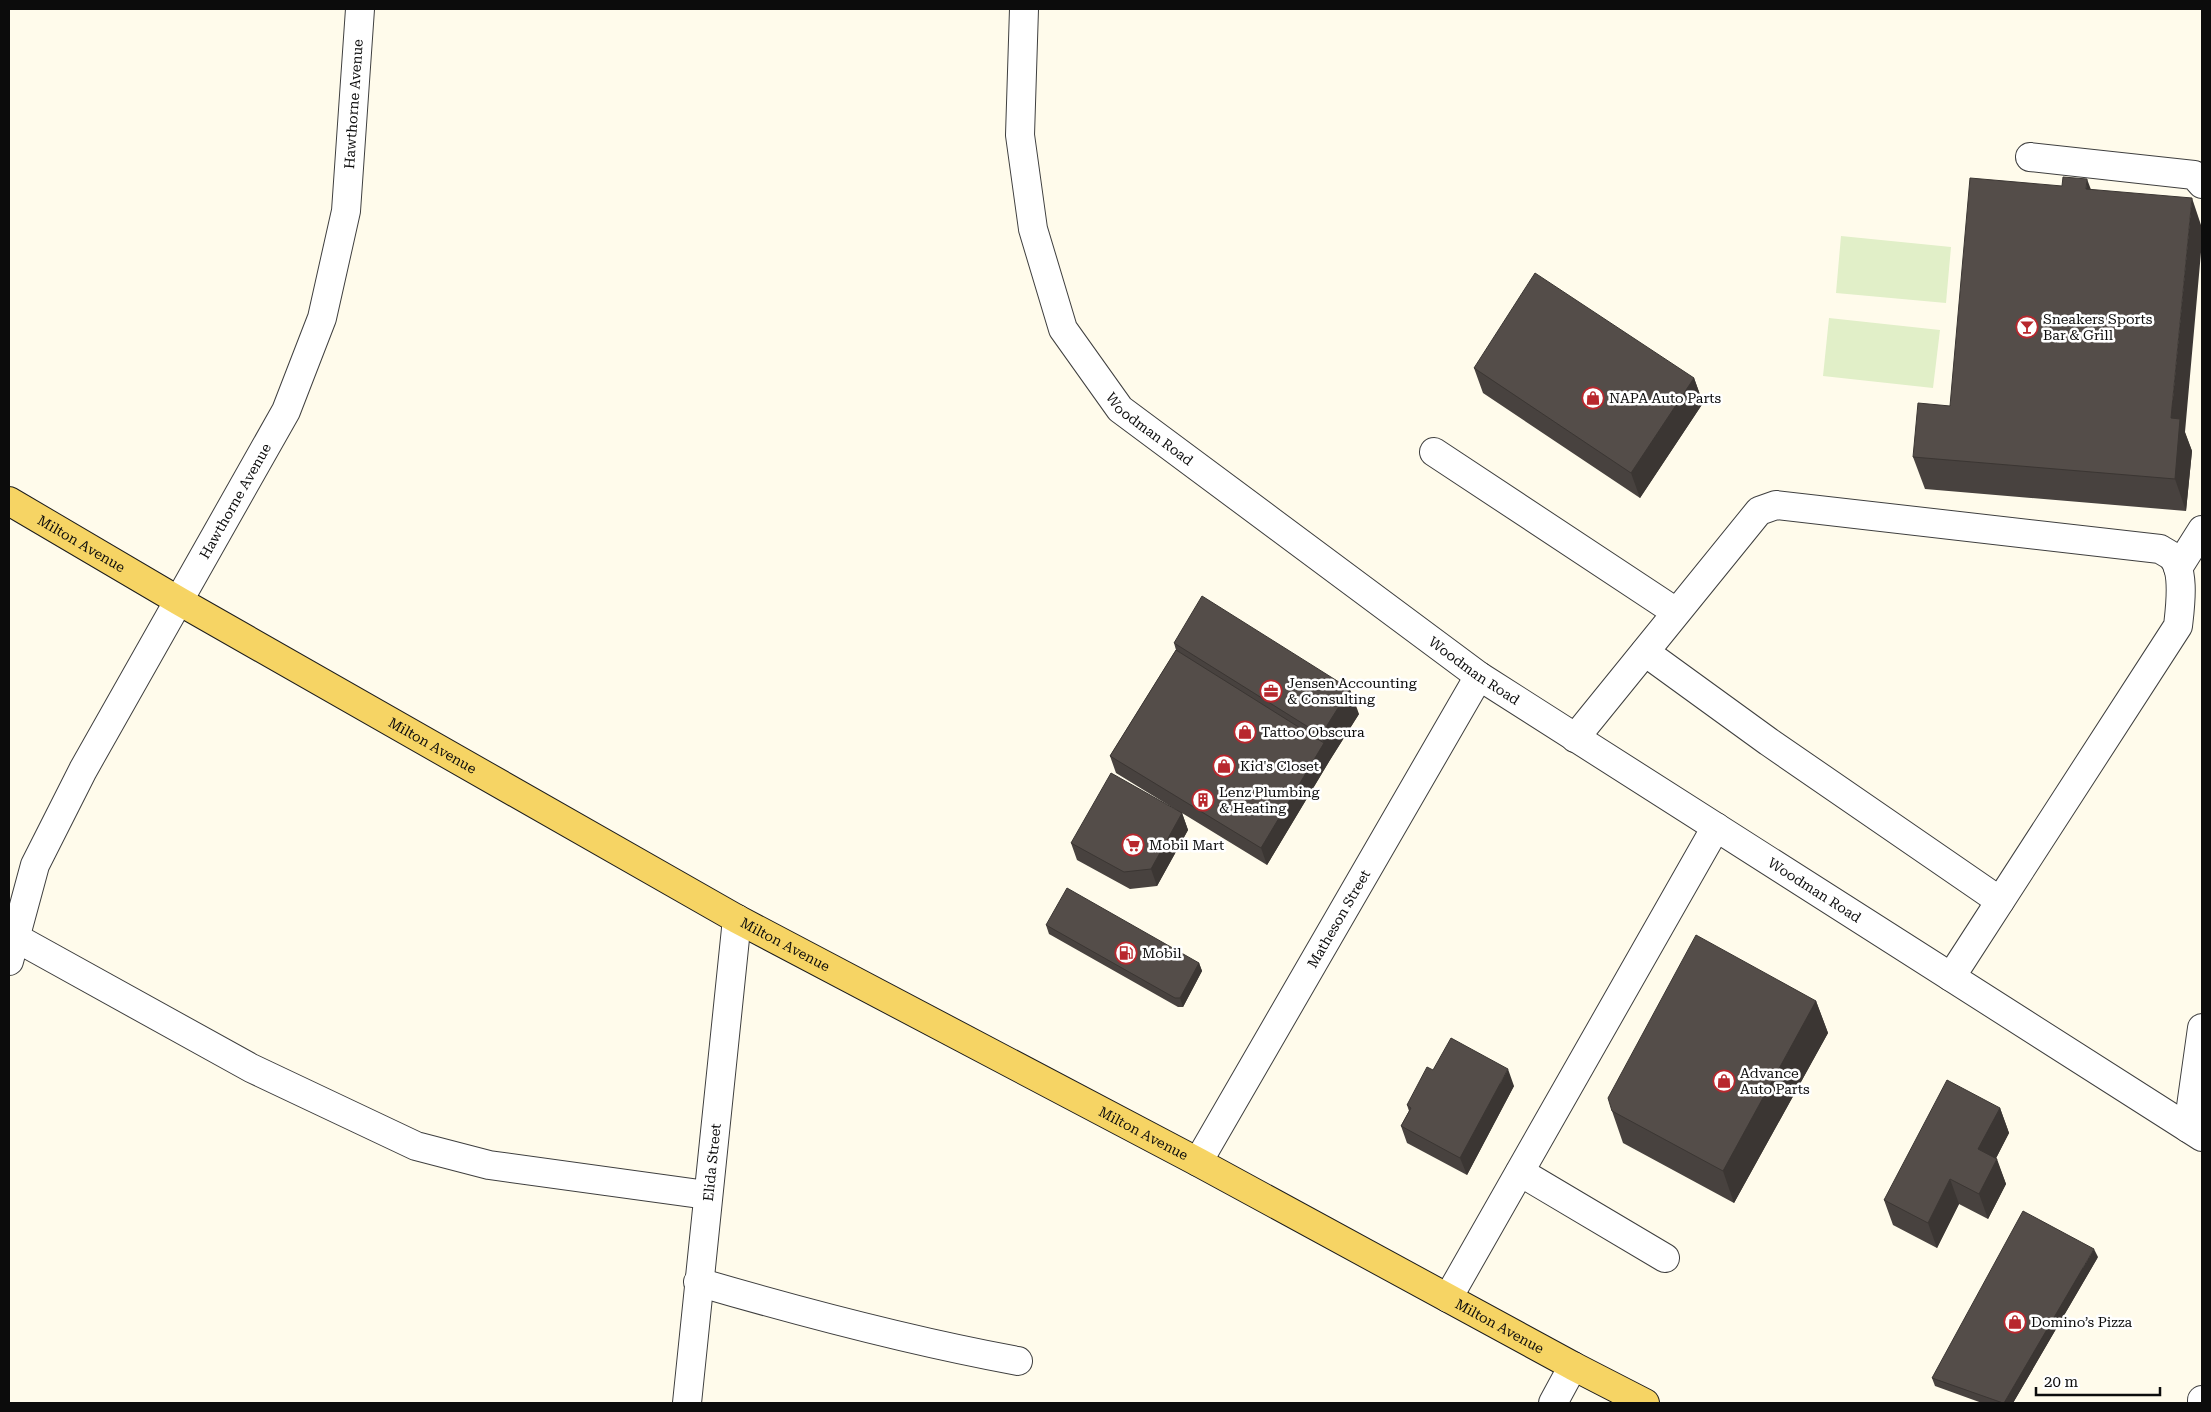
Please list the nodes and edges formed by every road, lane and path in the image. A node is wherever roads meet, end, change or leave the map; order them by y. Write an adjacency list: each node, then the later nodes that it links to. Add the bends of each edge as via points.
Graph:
1 (360, 9): 9 (street, Hawthorne Avenue, via 346,211 322,318 286,411)
2 (1024, 9): 12 (street, Woodman Road, via 1020,135 1033,229 1063,328 1120,409)
3 (2030, 157): 4 (street, via 2194,175)
4 (2202, 184)
5 (1434, 452): 10 (street)
6 (9, 501): 9 (main road, Milton Avenue)
7 (2202, 530): 8 (street)
8 (2178, 568): 10 (street, via 2172,556 2160,549 1776,505 1759,510); 15 (street, via 2181,592 2178,626)
9 (179, 601): 16 (main road, Milton Avenue); 17 (street, Hawthorne Avenue, via 83,770 35,865)
10 (1676, 612): 11 (street)
11 (1645, 652): 13 (street); 15 (street)
12 (1479, 676): 13 (street, Woodman Road); 21 (street, Matheson Street)
13 (1575, 738): 14 (street, Woodman Road)
14 (1716, 827): 18 (street, Woodman Road); 22 (street)
15 (2000, 901): 18 (street)
16 (737, 920): 21 (main road, Milton Avenue); 23 (street, Elida Street)
17 (11, 945): 23 (street, via 251,1068 416,1146 489,1165)
18 (1951, 977): 20 (street, Woodman Road)
19 (2202, 1030): 20 (street)
20 (2195, 1133)
21 (1198, 1162): 26 (main road, Milton Avenue)
22 (1520, 1172): 24 (street); 26 (street)
23 (707, 1195): 25 (street, Elida Street)
24 (1665, 1258)
25 (698, 1282): 27 (street, via 859,1328); 29 (street, Elida Street)
26 (1448, 1298): 28 (main road, Milton Avenue)
27 (1018, 1362)
28 (1573, 1366): 30 (street); 31 (main road, Milton Avenue, via 1592,1390); 32 (main road, Milton Avenue)
29 (686, 1403)
30 (1553, 1403)
31 (1615, 1403)
32 (1645, 1403)

